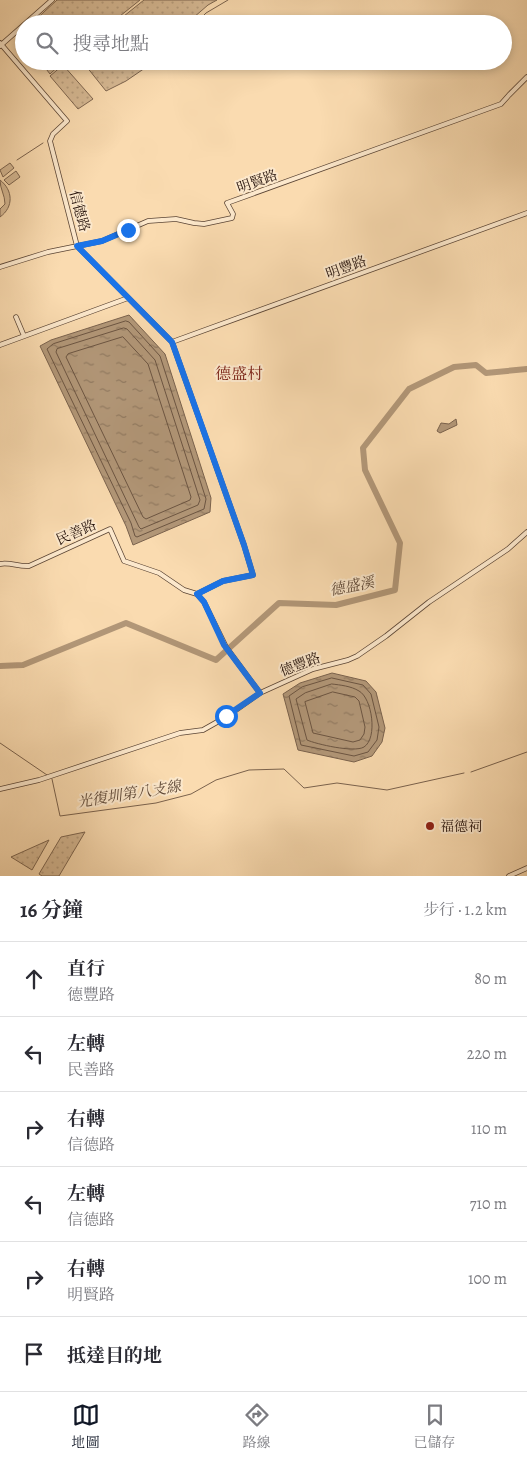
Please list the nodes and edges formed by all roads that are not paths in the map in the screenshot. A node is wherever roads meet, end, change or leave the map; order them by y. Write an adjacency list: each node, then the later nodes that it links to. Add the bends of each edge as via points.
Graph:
1 (52, 0): 2 (street)
2 (34, 15)
3 (15, 31): 4 (street)
4 (0, 44): 5 (street, 信德路)
5 (15, 61)
6 (23, 70): 9 (street, 信德路, via 67,121 50,137 50,141)
7 (527, 77): 9 (street, 明賢路, via 502,104 227,203 232,218 204,224 176,219 154,220 102,241)
8 (527, 213): 14 (street, 明豐路)
9 (77, 246): 10 (street, 明賢路); 11 (street, 信德路)
10 (0, 267)
11 (128, 298): 13 (street); 14 (street, 信德路)
12 (16, 317): 13 (street)
13 (24, 336): 15 (street)
14 (172, 342): 18 (street, 信德路, via 253,575 223,581)
15 (0, 345)
16 (527, 532): 19 (street, 德豐路, via 508,549 357,656 313,669)
17 (0, 564): 18 (street, 民善路, via 29,566 110,529 124,561 160,573 184,590)
18 (197, 594): 19 (street, via 226,647)
19 (260, 693): 20 (street, 德豐路, via 202,730 180,733 39,780)
20 (0, 789)
21 (527, 868): 22 (street)
22 (509, 876)

